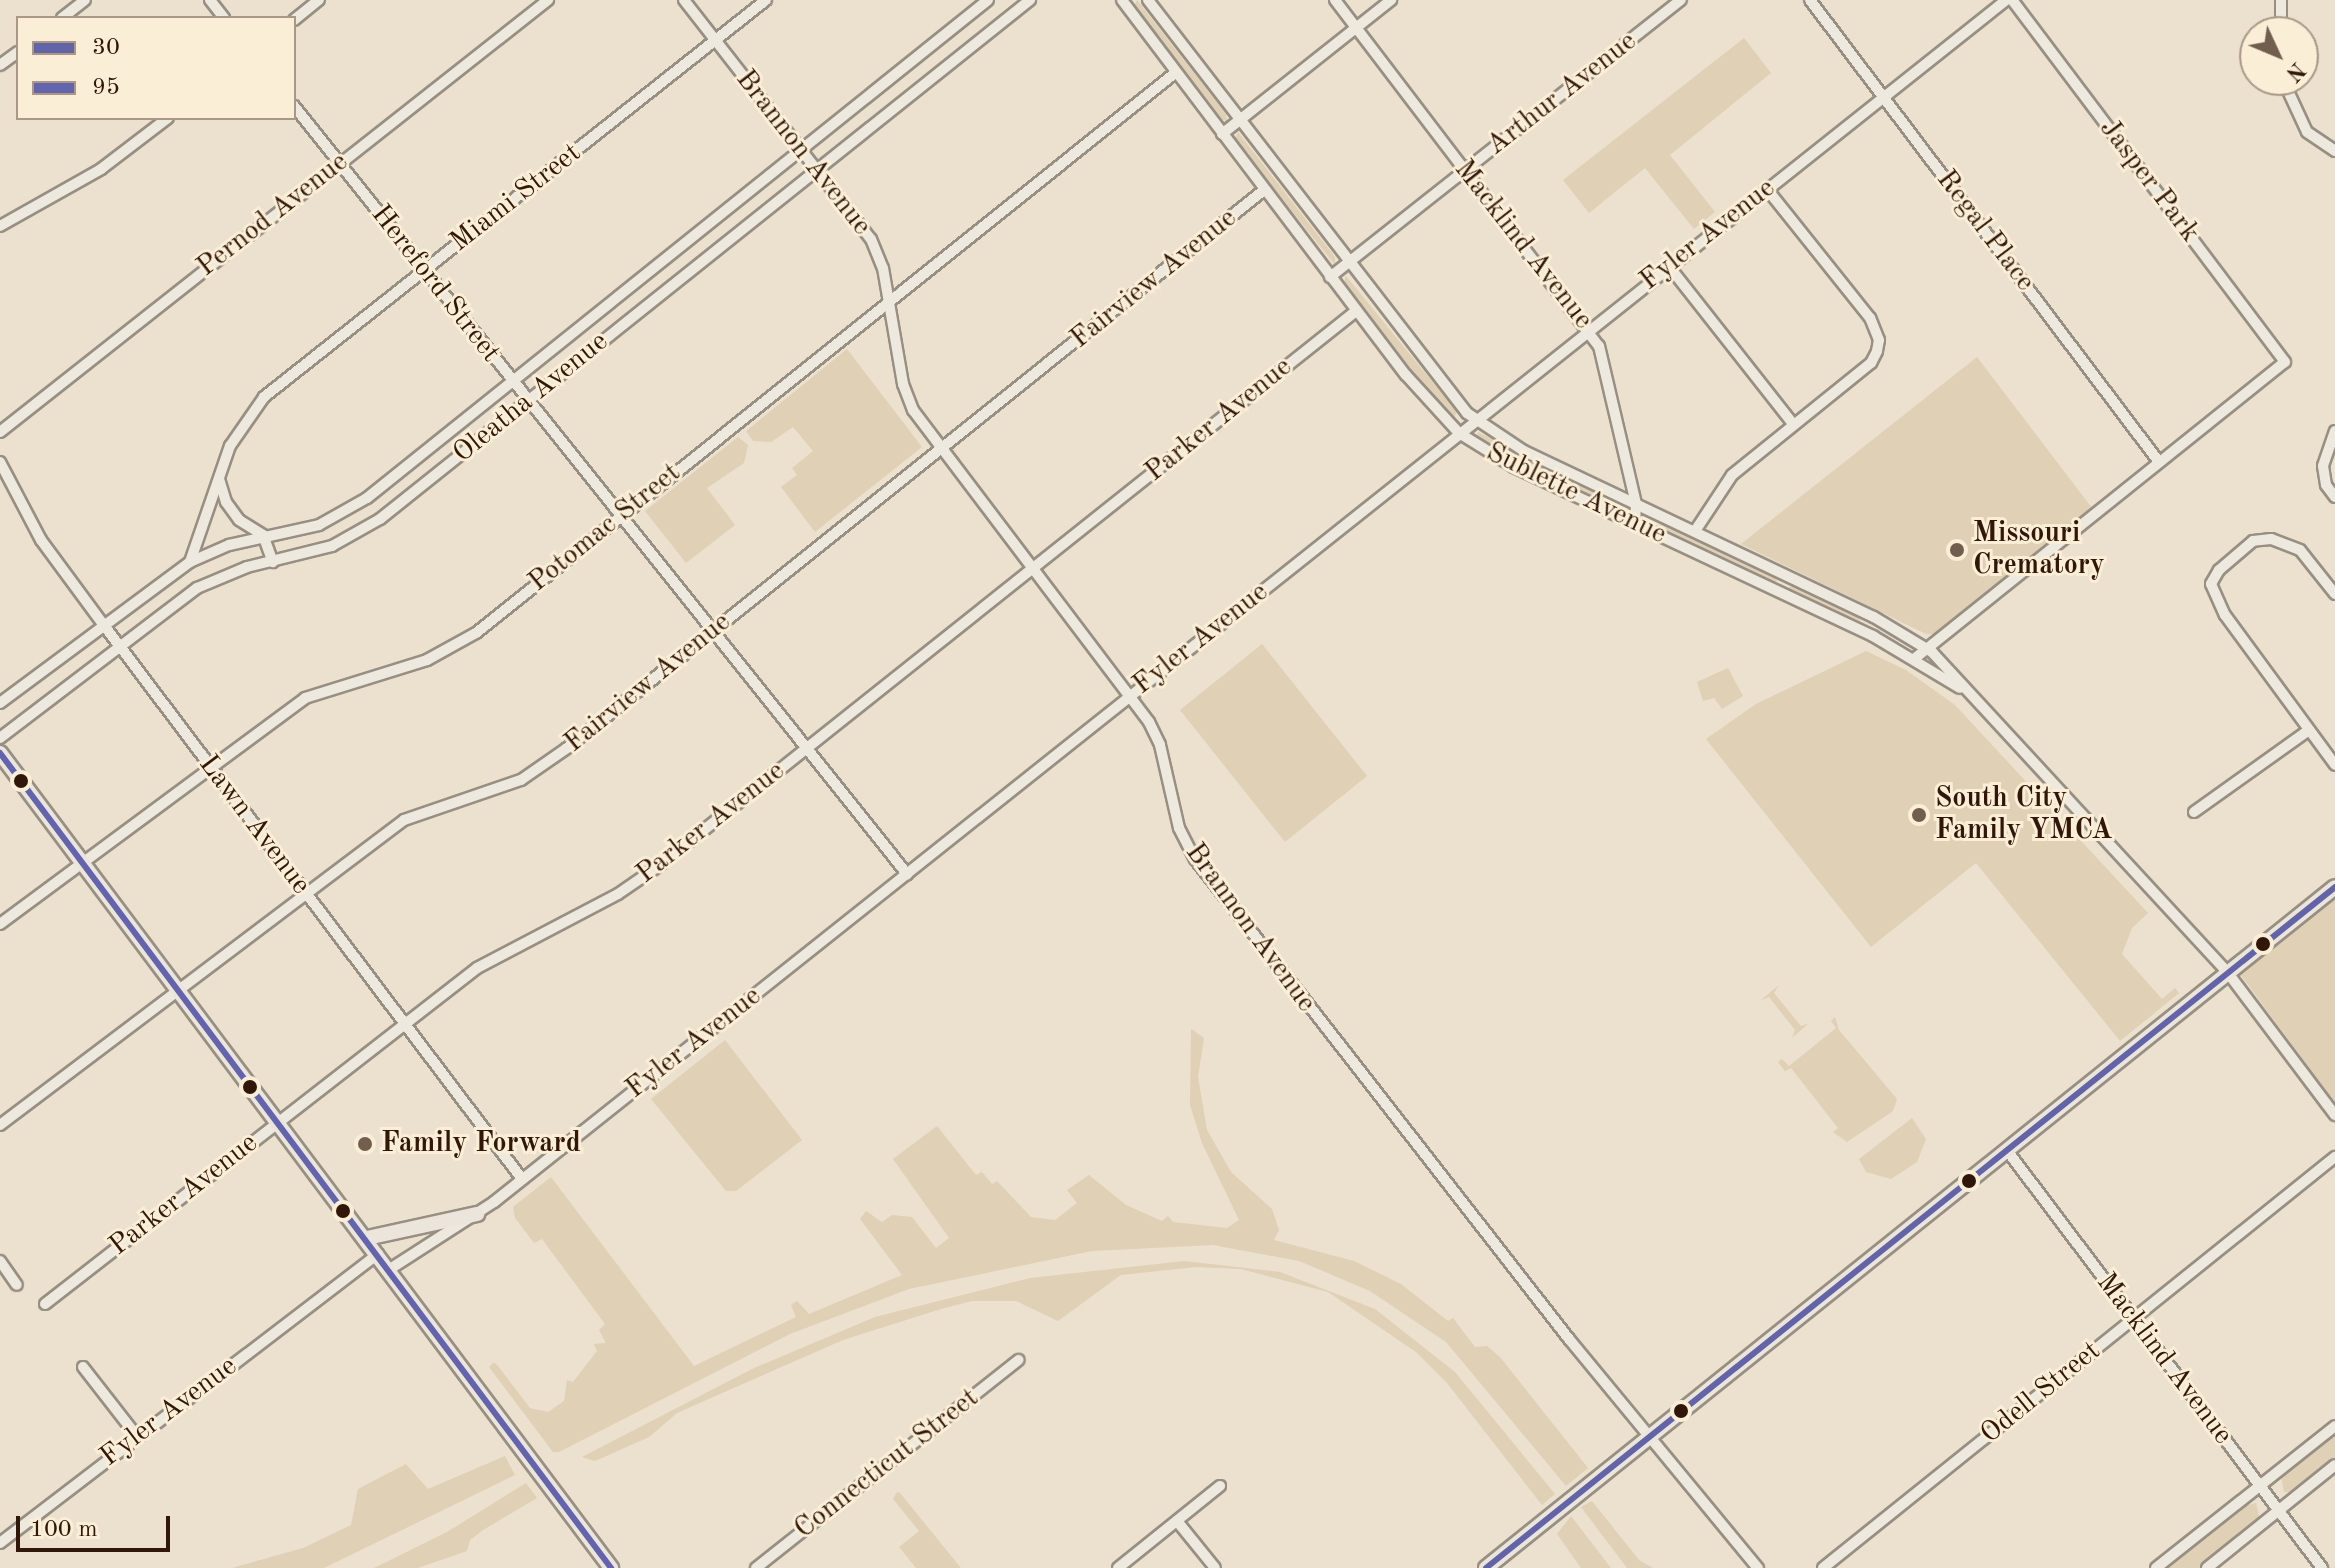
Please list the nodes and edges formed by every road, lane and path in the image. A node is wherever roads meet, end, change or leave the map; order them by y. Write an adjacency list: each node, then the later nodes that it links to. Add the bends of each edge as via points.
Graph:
1 (85, 0): 17 (street)
2 (210, 0): 18 (street)
3 (319, 0): 19 (street)
4 (548, 0): 31 (street, Pernod Avenue)
5 (684, 0): 21 (street, Brannon Avenue)
6 (766, 0): 21 (street, Miami Street)
7 (988, 0): 29 (street, Oleatha Avenue)
8 (1030, 0): 32 (street, Oleatha Avenue)
9 (1122, 0): 22 (street, Sublette Avenue)
10 (1148, 0): 27 (street, Sublette Avenue)
11 (1335, 0): 20 (street, Macklind Avenue)
12 (1391, 0): 20 (street)
13 (1681, 0): 33 (street, Arthur Avenue)
14 (1810, 0): 23 (street, Regal Place)
15 (2006, 0): 23 (street, Fyler Avenue)
16 (2012, 0): 53 (street, Jasper Park, via 2285,362)
17 (65, 16)
18 (222, 16)
19 (296, 18)
20 (1356, 27): 27 (street); 33 (street, Macklind Avenue)
21 (716, 40): 29 (street, Brannon Avenue); 39 (street, Miami Street)
22 (1175, 73): 28 (street, Sublette Avenue); 41 (street, Potomac Street)
23 (1884, 96): 34 (street, Fyler Avenue); 53 (street, Regal Place)
24 (2290, 96): 30 (street, via 2307,132)
25 (296, 108): 31 (street, Hereford Street)
26 (165, 120): 36 (street, via 101,169)
27 (1239, 120): 28 (street); 37 (street, Sublette Avenue)
28 (1222, 134): 35 (street, Sublette Avenue)
29 (800, 147): 32 (street, Brannon Avenue); 44 (street, Oleatha Avenue)
30 (2335, 151)
31 (339, 162): 39 (street, Hereford Street); 49 (street, Pernod Avenue)
32 (817, 169): 41 (street, Brannon Avenue, via 871,239); 45 (street, Oleatha Avenue)
33 (1465, 171): 37 (street, Arthur Avenue); 43 (street, Macklind Avenue)
34 (1767, 189): 38 (street, Fyler Avenue); 47 (street, via 1870,318 1879,340 1871,363)
35 (1264, 190): 40 (street, Sublette Avenue); 51 (street, Fairview Avenue)
36 (0, 226)
37 (1348, 263): 40 (street, Arthur Avenue); 46 (street, Sublette Avenue)
38 (1668, 265): 43 (street, Fyler Avenue); 47 (street)
39 (424, 271): 44 (street, Hereford Street); 54 (street, Miami Street, via 264,397 230,446)
40 (1330, 277): 42 (street, Sublette Avenue)
41 (890, 300): 51 (street, Brannon Avenue, via 905,393); 57 (street, Potomac Street)
42 (1356, 311): 50 (street, Sublette Avenue, via 1422,396); 63 (street, Parker Avenue)
43 (1589, 331): 46 (street, Fyler Avenue); 56 (street, Macklind Avenue, via 1601,354)
44 (511, 380): 45 (street, Hereford Street); 60 (street, Oleatha Avenue, via 367,498 319,525)
45 (527, 400): 57 (street, Hereford Street); 62 (street, Oleatha Avenue, via 355,536)
46 (1475, 421): 50 (street, Fyler Avenue); 56 (street, Sublette Avenue, via 1524,451)
47 (1793, 424): 59 (street, via 1732,475)
48 (2335, 431): 55 (street, via 2324,473)
49 (0, 432)
50 (1459, 433): 58 (street, Sublette Avenue, via 1500,460); 71 (street, Fyler Avenue)
51 (941, 450): 63 (street, Brannon Avenue); 66 (street, Fairview Avenue)
52 (0, 462): 65 (street, Lawn Avenue, via 41,540)
53 (2159, 462): 68 (street)
54 (219, 477): 60 (street, via 233,512); 61 (street, Miami Street)
55 (2335, 497)
56 (1636, 504): 58 (street, Macklind Avenue); 59 (street, Sublette Avenue)
57 (619, 515): 66 (street, Hereford Street); 78 (street, Potomac Street, via 474,634 427,660 305,698)
58 (1635, 524): 69 (street, Sublette Avenue)
59 (1695, 531): 68 (street, Sublette Avenue)
60 (263, 535): 61 (street, Oleatha Avenue); 62 (street)
61 (190, 562): 65 (street, Oleatha Avenue)
62 (273, 562): 67 (street, Oleatha Avenue, via 197,588)
63 (1032, 570): 71 (street, Brannon Avenue); 75 (street, Parker Avenue)
64 (2335, 594): 73 (street, via 2287,541 2253,541 2219,570 2211,584 2225,615)
65 (103, 624): 67 (street, Lawn Avenue); 72 (street, Oleatha Avenue)
66 (712, 631): 75 (street, Hereford Street); 83 (street, Fairview Avenue, via 521,780 404,820)
67 (120, 647): 74 (street, Oleatha Avenue); 78 (street, Lawn Avenue)
68 (1928, 648): 69 (street); 70 (street, Sublette Avenue)
69 (1914, 659): 70 (street, Sublette Avenue)
70 (1968, 694): 85 (street, Sublette Avenue)
71 (1129, 695): 81 (street, Fyler Avenue); 106 (street, Brannon Avenue, via 1160,745 1179,828 1195,859)
72 (0, 703)
73 (2309, 730): 77 (street); 79 (street)
74 (0, 738)
75 (807, 748): 81 (street, Hereford Street); 87 (street, Parker Avenue, via 618,894 508,949)
76 (0, 753): 80 (main road)
77 (2335, 765)
78 (209, 766): 80 (street, Potomac Street); 83 (street, Lawn Avenue)
79 (2194, 812)
80 (81, 861): 84 (street, Potomac Street); 86 (main road)
81 (907, 874): 93 (street, Fyler Avenue)
82 (2335, 887): 85 (main road)
83 (305, 894): 86 (street, Fairview Avenue); 87 (street, Lawn Avenue)
84 (0, 924)
85 (2228, 973): 88 (street, Sublette Avenue); 91 (main road)
86 (178, 991): 89 (main road); 90 (street, Fairview Avenue)
87 (404, 1023): 89 (street, Parker Avenue); 93 (street, Lawn Avenue)
88 (2335, 1115)
89 (278, 1122): 95 (main road); 100 (street, Parker Avenue)
90 (0, 1125)
91 (2006, 1149): 101 (street, Macklind Avenue); 106 (main road)
92 (2335, 1157): 101 (street, Odell Street)
93 (522, 1179): 94 (street, Fyler Avenue)
94 (477, 1214): 95 (main road); 98 (street, Fyler Avenue)
95 (367, 1238): 96 (main road)
96 (378, 1254): 98 (main road); 105 (street, Fyler Avenue)
97 (0, 1261): 99 (street)
98 (390, 1269): 113 (main road)
99 (17, 1285)
100 (45, 1304)
101 (2134, 1318): 109 (street, Macklind Avenue); 119 (street, Odell Street)
102 (1018, 1360): 114 (street, Connecticut Street)
103 (83, 1367): 105 (street)
104 (2335, 1426): 109 (street)
105 (136, 1435): 112 (street, Fyler Avenue)
106 (1648, 1437): 117 (main road); 118 (street, Brannon Avenue)
107 (2335, 1465): 110 (street)
108 (1220, 1486): 111 (street)
109 (2260, 1486): 110 (street, Macklind Avenue); 120 (street)
110 (2279, 1511): 121 (street); 122 (street, Macklind Avenue)
111 (1177, 1521): 115 (street); 116 (street)
112 (0, 1543)
113 (611, 1568)
114 (756, 1568)
115 (1118, 1568)
116 (1215, 1568)
117 (1486, 1568)
118 (1758, 1568)
119 (1823, 1568)
120 (2156, 1568)
121 (2207, 1568)
122 (2322, 1568)

